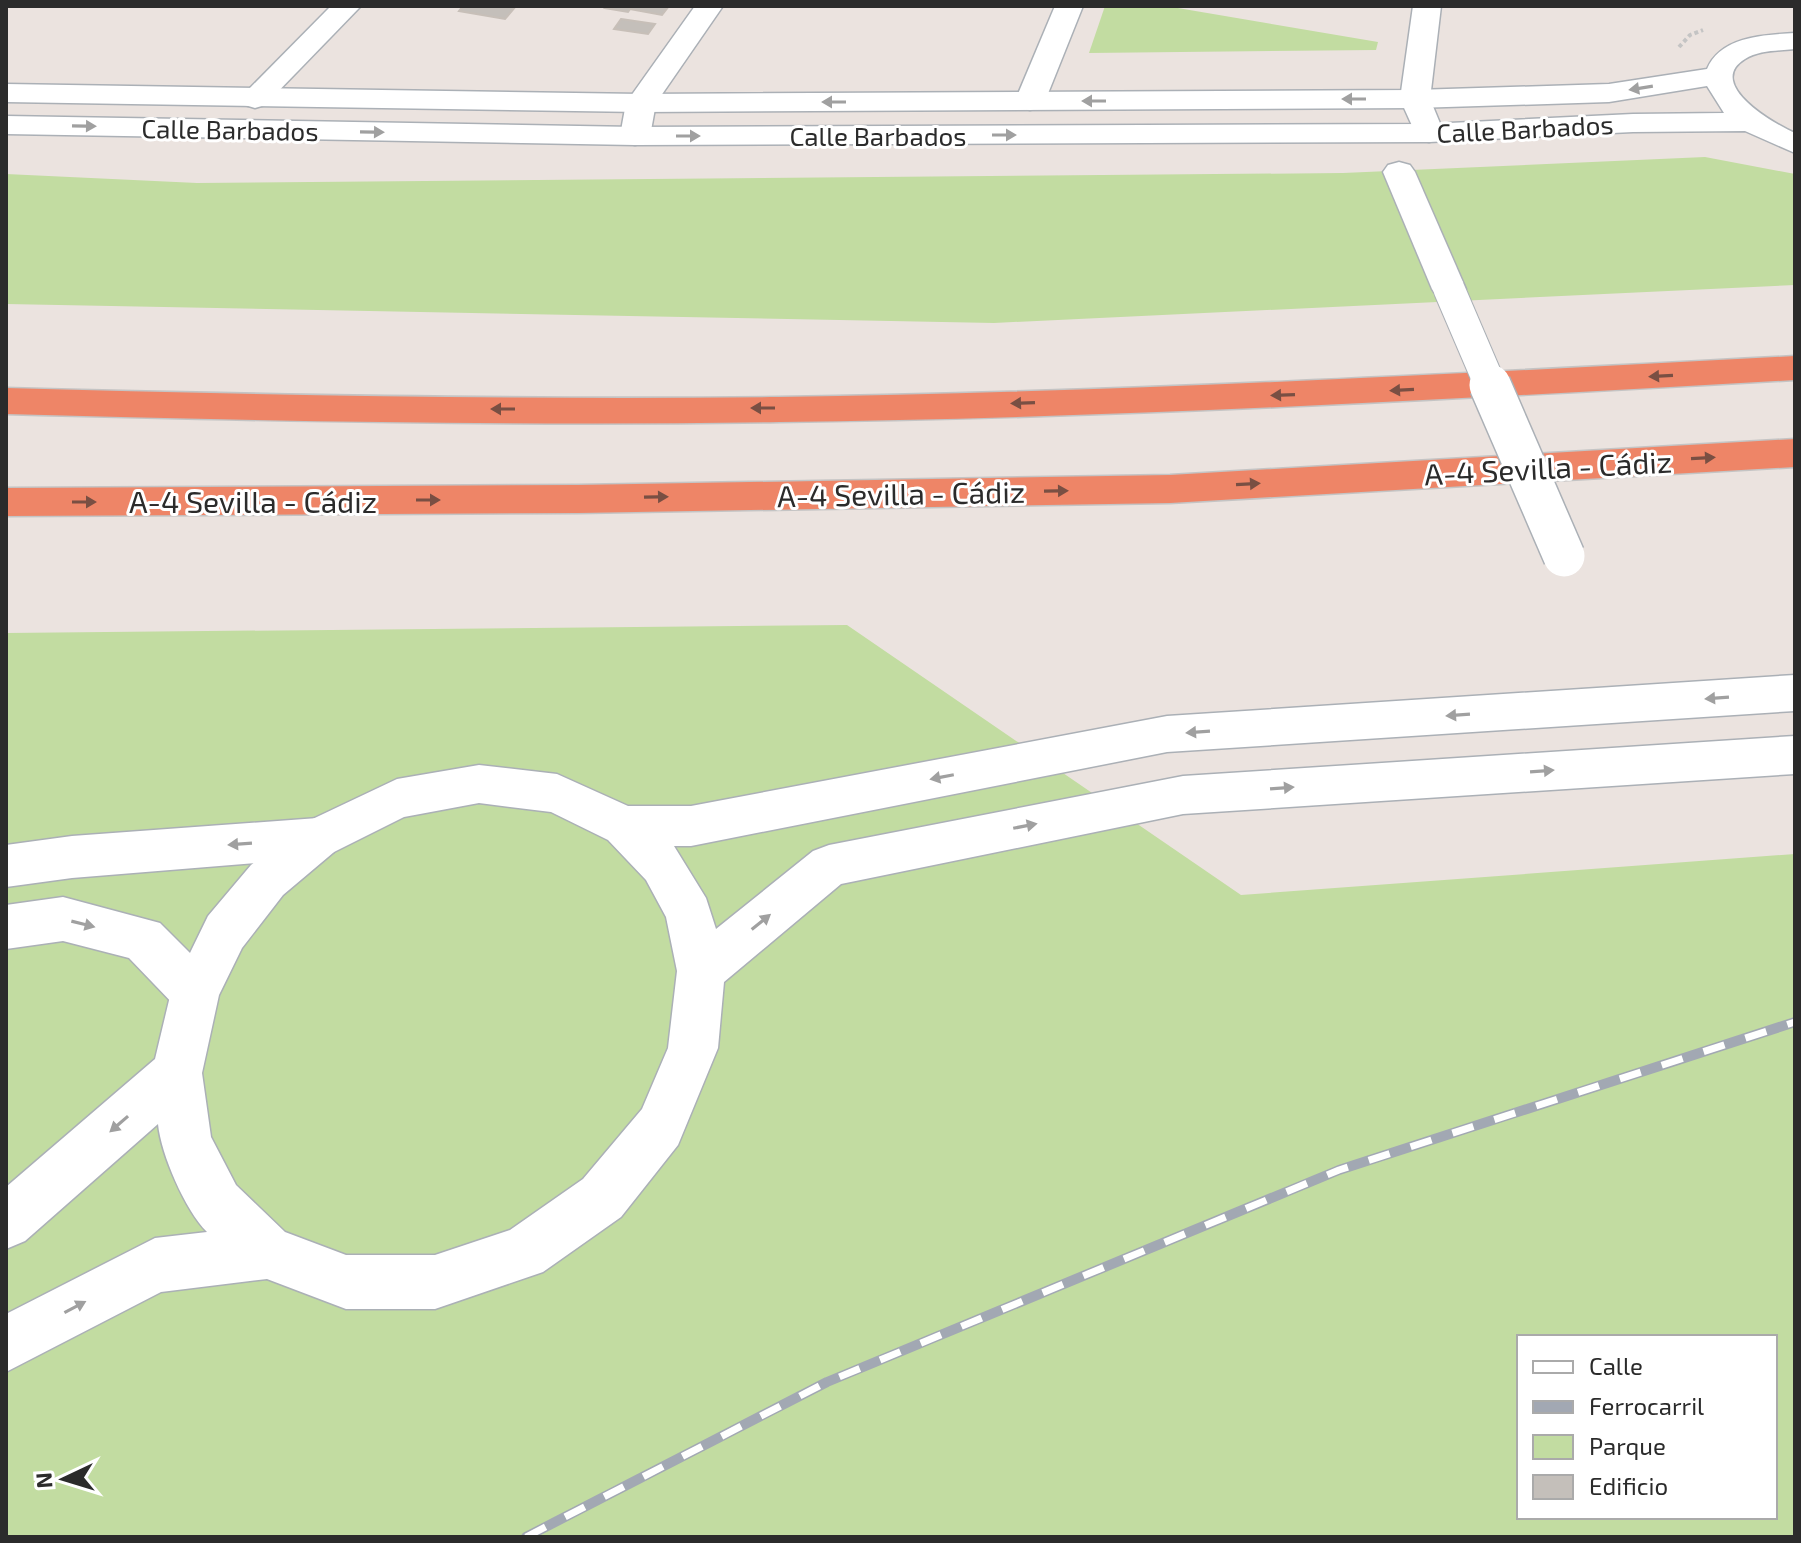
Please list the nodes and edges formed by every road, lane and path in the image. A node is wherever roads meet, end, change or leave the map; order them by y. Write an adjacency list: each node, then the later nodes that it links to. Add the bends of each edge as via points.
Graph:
1 (347, 6): 9 (street)
2 (709, 6): 12 (street)
3 (1069, 6): 11 (street)
4 (1427, 6): 10 (street)
5 (1794, 9): 6 (street)
6 (1783, 41): 7 (street, via 1747,46 1728,55)
7 (1718, 76): 10 (street, Calle Barbados, one-way to 10, via 1609,93); 13 (street, via 1727,102)
8 (6, 93): 9 (street, Calle Barbados)
9 (255, 99): 12 (street, Calle Barbados)
10 (1415, 99): 11 (street, Calle Barbados, one-way to 11); 15 (street)
11 (1030, 101): 12 (street, Calle Barbados, one-way to 12)
12 (641, 103): 16 (street)
13 (1749, 122): 15 (street, Calle Barbados); 17 (street)
14 (6, 125): 16 (street, Calle Barbados, one-way to 16)
15 (1429, 133): 16 (street, Calle Barbados, one-way to 15)
16 (635, 136)
17 (1795, 144)
18 (1399, 172): 23 (street, bridge)
19 (1795, 368): 20 (highway, one-way to 20, via 1361,393 892,407 500,409)
20 (6, 401)
21 (1795, 453): 22 (highway, A-4 Sevilla - Cádiz, one-way to 21, via 1170,489)
22 (6, 502)
23 (1564, 556)
24 (1795, 693): 26 (street, one-way to 26, via 1167,734 691,826)
25 (1795, 755): 30 (street, one-way to 25, via 829,866 1167,798)
26 (624, 826): 27 (street, via 557,793 479,784 397,799); 30 (street, via 662,865 689,913)
27 (318, 838): 28 (street, one-way to 28); 31 (street, via 267,880 225,932)
28 (6, 866)
29 (6, 927): 31 (street, one-way to 31, via 63,919 143,939)
30 (701, 971): 34 (street, via 693,1048 660,1127 602,1198 524,1253 435,1282 346,1282)
31 (195, 992): 32 (street)
32 (177, 1073): 33 (street, one-way to 33); 34 (street, via 186,1142 217,1204)
33 (6, 1222)
34 (267, 1252): 35 (street, one-way to 34, via 155,1265)
35 (6, 1344)

